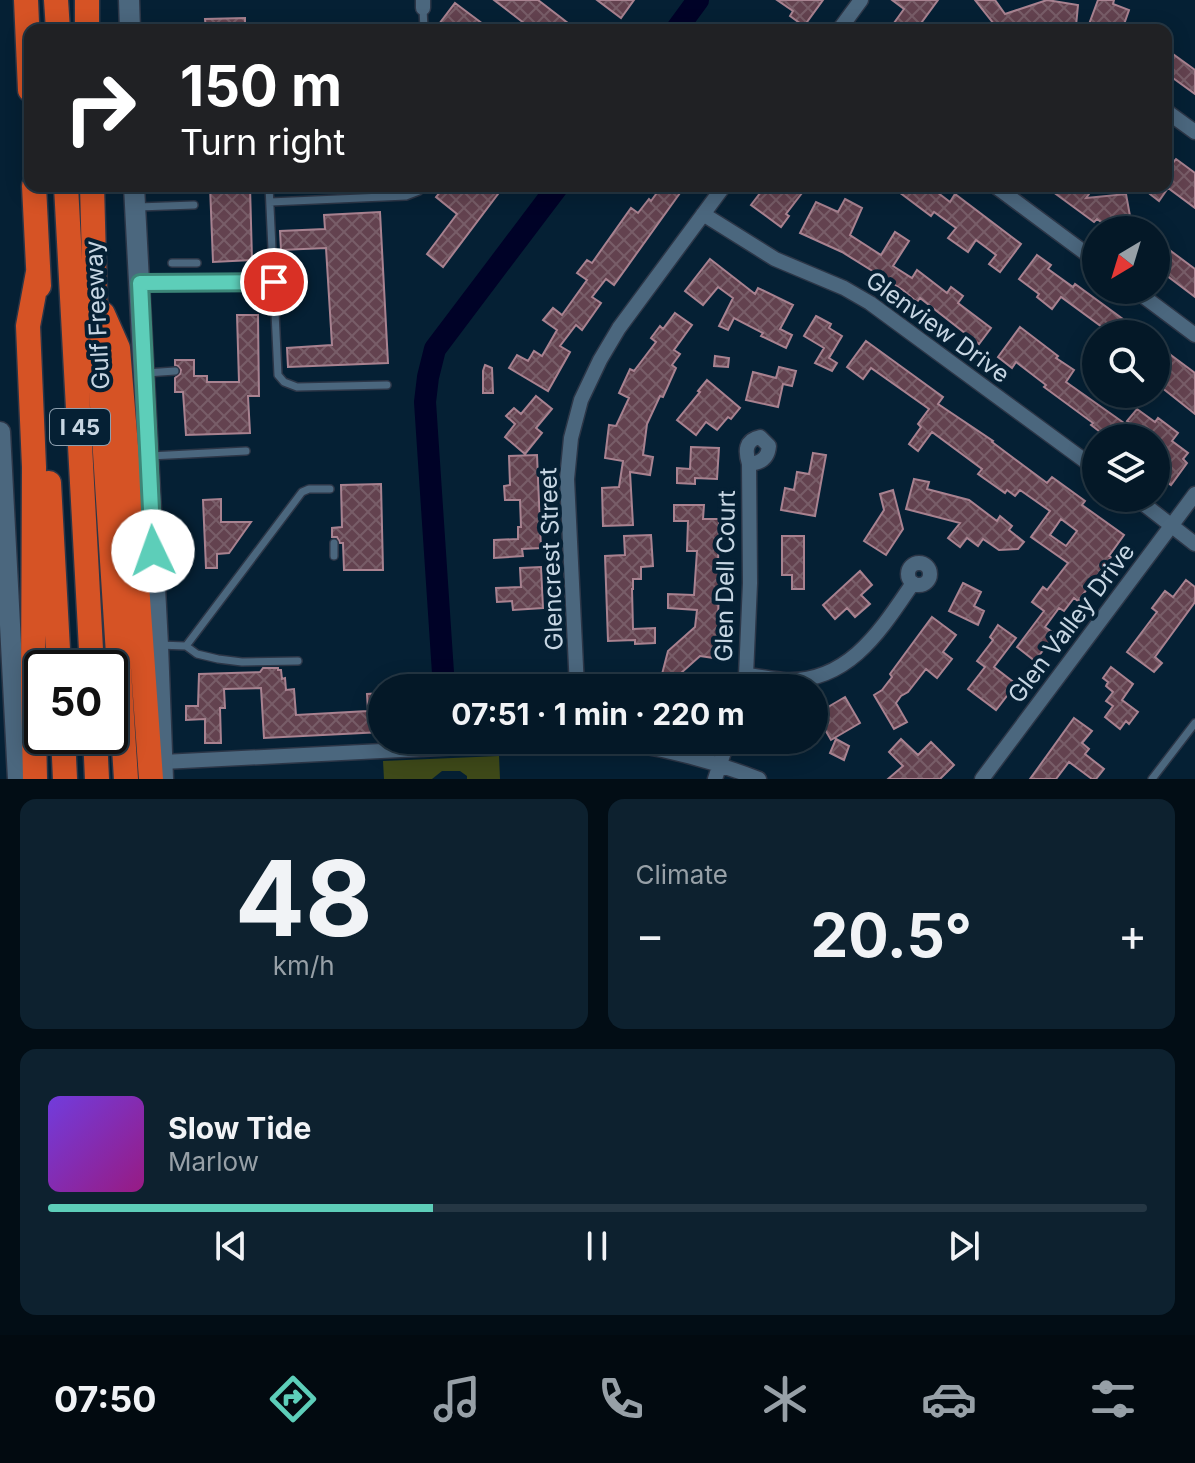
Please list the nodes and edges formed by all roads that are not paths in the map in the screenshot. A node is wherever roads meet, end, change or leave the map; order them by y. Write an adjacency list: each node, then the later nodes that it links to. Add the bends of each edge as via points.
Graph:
1 (26, 0): 7 (highway)
2 (56, 0): 8 (highway)
3 (87, 0): 9 (highway)
4 (129, 0): 10 (main road)
5 (861, 0): 12 (street)
6 (423, 4): 11 (lane)
7 (27, 24)
8 (58, 24)
9 (87, 24)
10 (130, 24)
11 (424, 24)
12 (843, 24)
13 (1172, 115): 14 (street)
14 (1195, 132)
15 (34, 192): 29 (highway, I 45)
16 (66, 192): 54 (highway, Gulf Freeway / I 45)
17 (92, 192): 32 (highway, Gulf Freeway / I 45)
18 (269, 192): 23 (lane)
19 (416, 192): 23 (lane)
20 (720, 192): 25 (street, Glencrest Street)
21 (1003, 192): 26 (street)
22 (135, 196): 24 (lane); 31 (main road)
23 (270, 202): 30 (lane)
24 (194, 205)
25 (703, 214): 41 (street, Glenview Drive, via 775,259 870,303); 56 (street, Glencrest Street, via 619,328 581,400 567,479)
26 (1082, 251)
27 (172, 263): 28 (lane)
28 (197, 263)
29 (38, 272): 53 (highway, I 45); 69 (highway, via 28,326)
30 (274, 282): 31 (lane); 37 (lane, via 278,375 284,382 297,387)
31 (140, 283): 36 (main road)
32 (95, 296): 67 (highway, via 118,348); 72 (highway, Gulf Freeway / I 45)
33 (1154, 304): 34 (street)
34 (1195, 335)
35 (175, 371): 36 (lane)
36 (144, 373): 40 (main road)
37 (387, 385)
38 (0, 432): 60 (main road)
39 (246, 451): 40 (lane)
40 (148, 456): 51 (main road)
41 (1082, 459)
42 (749, 464): 57 (street, Glen Dell Court)
43 (330, 489): 52 (lane, via 302,492)
44 (1195, 494): 46 (street, Glen Valley Drive)
45 (1155, 512): 46 (street)
46 (1172, 525): 48 (street); 75 (street, Glen Valley Drive)
47 (334, 543): 49 (lane)
48 (1195, 544)
49 (334, 556)
50 (913, 583): 58 (street, via 860,652)
51 (158, 645): 52 (lane); 67 (main road)
52 (186, 646): 55 (lane, via 218,659)
53 (58, 650)
54 (91, 650)
55 (298, 661)
56 (576, 674)
57 (744, 674)
58 (823, 674)
59 (1195, 723): 76 (lane)
60 (9, 735): 68 (main road)
61 (64, 754): 70 (highway)
62 (96, 754): 71 (highway)
63 (408, 754): 67 (street)
64 (676, 754): 66 (street)
65 (724, 754): 66 (street)
66 (721, 764): 73 (street); 74 (street)
67 (159, 773)
68 (18, 779)
69 (35, 779)
70 (65, 779)
71 (97, 779)
72 (126, 779)
73 (715, 779)
74 (759, 779)
75 (982, 779)
76 (1152, 779)

